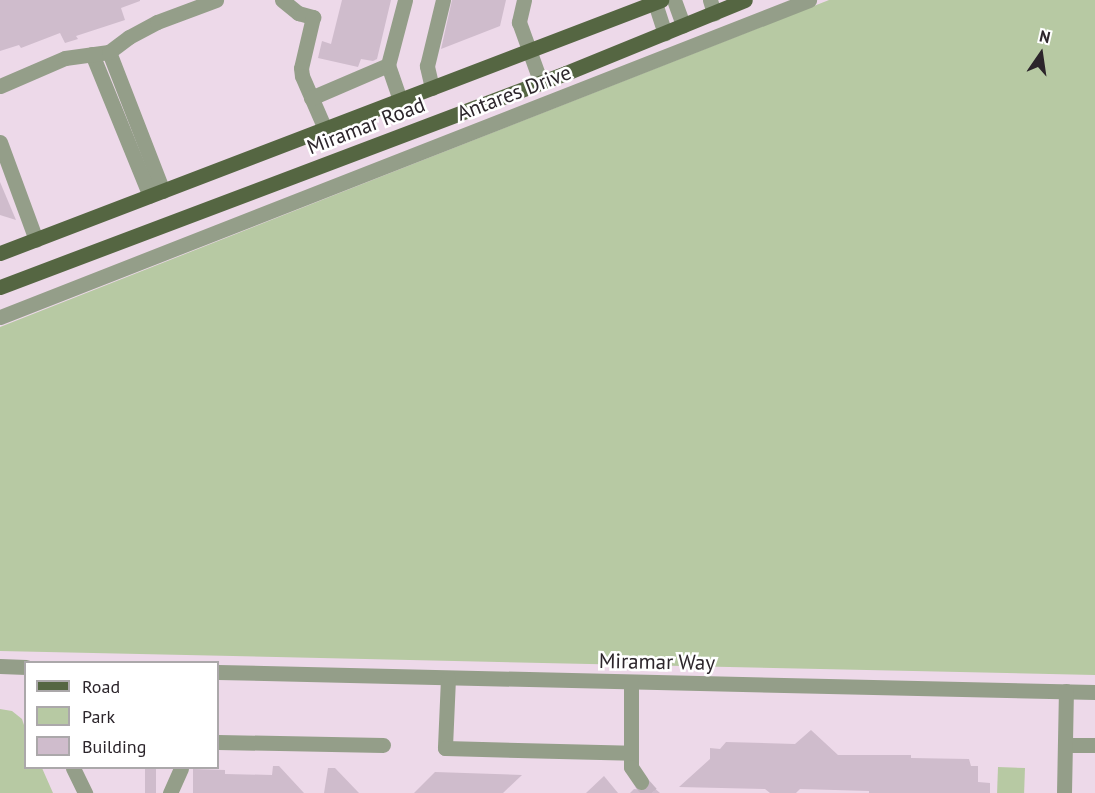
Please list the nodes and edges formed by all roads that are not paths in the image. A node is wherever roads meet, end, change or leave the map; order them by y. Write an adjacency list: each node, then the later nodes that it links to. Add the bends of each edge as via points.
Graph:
1 (216, 0): 14 (street, via 157,22)
2 (282, 0): 20 (street, via 298,13 313,17 301,68)
3 (405, 0): 16 (street)
4 (443, 0): 19 (street, via 428,66)
5 (524, 0): 13 (street, via 519,22)
6 (674, 0): 11 (street)
7 (745, 0): 10 (main road, Miramar Road)
8 (809, 0): 28 (street, Antares Drive)
9 (656, 1): 12 (street); 13 (main road, Miramar Road)
10 (712, 6): 11 (main road, Miramar Road)
11 (683, 25): 12 (main road, Miramar Road)
12 (665, 33): 17 (main road, Miramar Road)
13 (529, 51): 17 (street); 19 (main road, Miramar Road)
14 (109, 52): 15 (street); 24 (street)
15 (93, 54): 18 (street, via 65,58); 24 (street)
16 (388, 65): 20 (street); 21 (street)
17 (541, 83): 27 (main road, Miramar Road)
18 (0, 86)
19 (432, 88): 21 (main road, Miramar Road)
20 (311, 98): 22 (street)
21 (400, 100): 22 (main road, Miramar Road)
22 (326, 129): 24 (main road, Miramar Road)
23 (0, 142): 25 (street)
24 (157, 194): 25 (main road, Miramar Road)
25 (36, 240): 26 (main road, Miramar Road)
26 (0, 253)
27 (0, 287)
28 (0, 317)
29 (0, 666): 30 (street)
30 (24, 667)
31 (219, 672): 32 (street, Miramar Way)
32 (448, 678): 33 (street, Miramar Way); 40 (street, via 446,748)
33 (631, 682): 34 (street, Miramar Way); 40 (street)
34 (1066, 691): 35 (street, Miramar Way); 38 (street)
35 (1095, 692)
36 (219, 742): 37 (street)
37 (383, 745)
38 (1065, 745): 39 (street); 46 (street)
39 (1095, 745)
40 (631, 753): 43 (street, via 631,767)
41 (73, 769): 44 (street)
42 (181, 769): 45 (street)
43 (641, 782)
44 (85, 793)
45 (170, 793)
46 (1064, 793)

